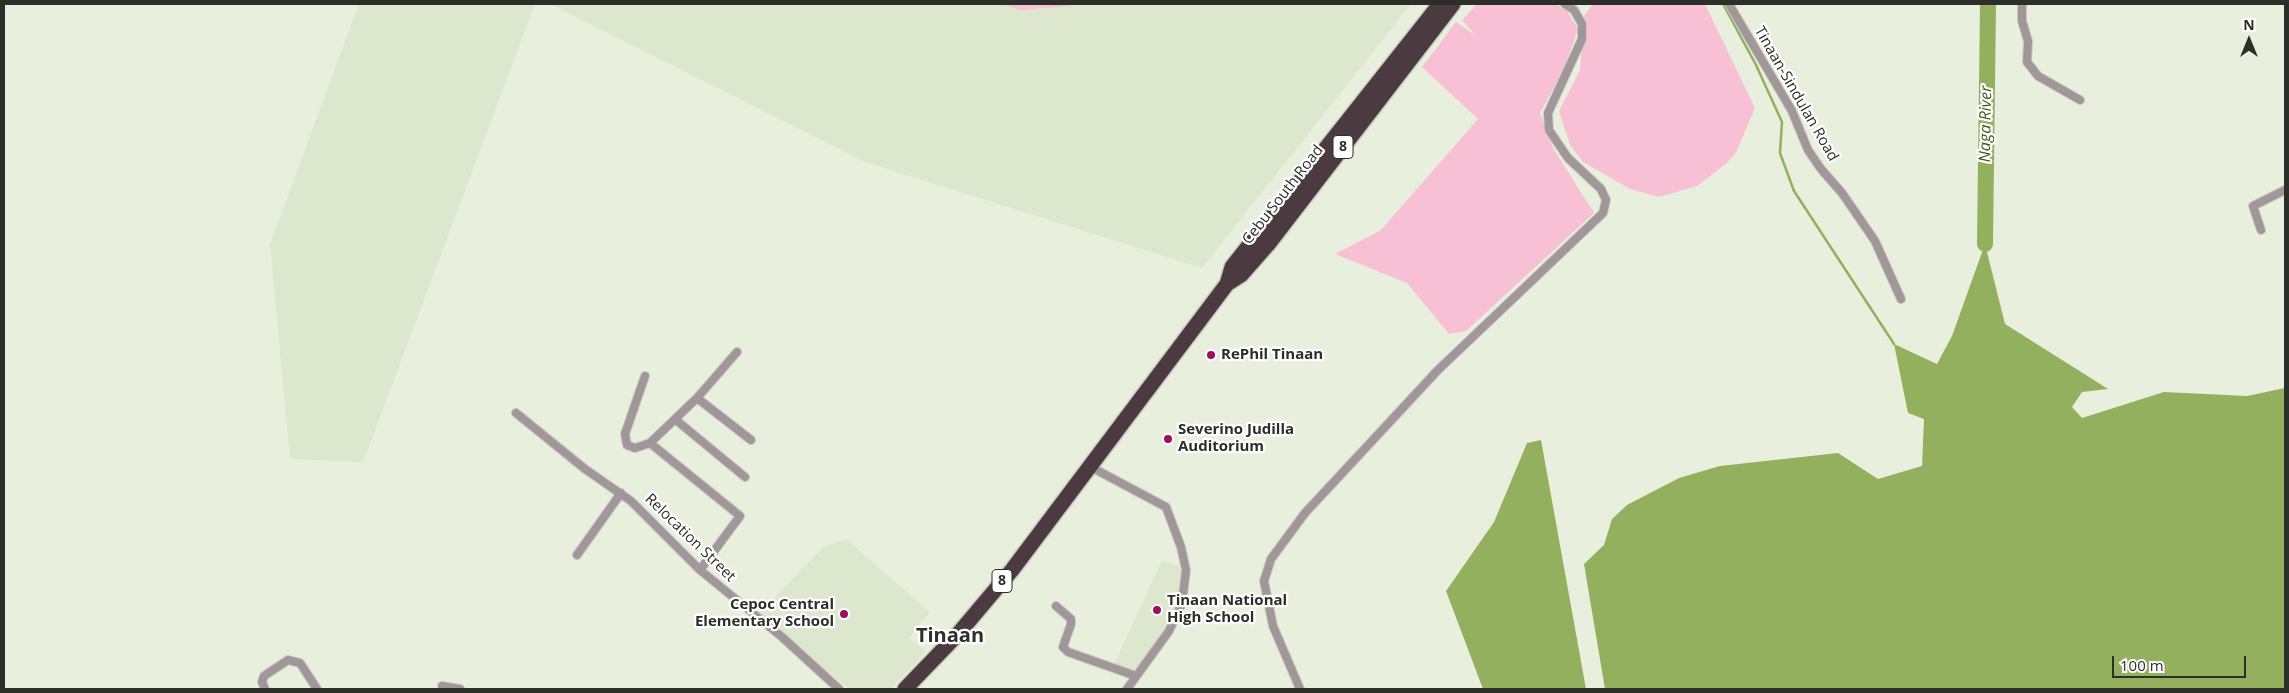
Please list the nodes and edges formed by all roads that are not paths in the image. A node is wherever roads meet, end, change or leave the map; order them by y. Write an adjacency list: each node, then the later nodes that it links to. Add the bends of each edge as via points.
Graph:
1 (1440, 4): 9 (highway, Cebu South Road / 8, via 1232,267)
2 (1453, 4): 9 (highway, Cebu South Road / 8, via 1270,242 1241,275)
3 (1565, 4): 32 (street, via 1574,10 1582,24 1582,39 1548,113 1549,130 1568,158 1601,189 1606,200 1603,213 1438,370 1305,513 1271,559 1264,581 1273,626)
4 (1730, 4): 10 (street, Tinaan-Sindulan Road, via 1788,105 1808,150 1874,241)
5 (2022, 4): 6 (street, via 2022,21 2028,41 2027,62 2038,76)
6 (2080, 100)
7 (2285, 190): 8 (street, via 2253,206)
8 (2261, 230)
9 (1227, 284): 18 (highway, Cebu South Road / 8)
10 (1901, 299)
11 (736, 352): 13 (street)
12 (645, 376): 17 (street, via 625,434 627,445 635,448)
13 (697, 398): 15 (street); 16 (street)
14 (516, 413): 20 (street, Relocation Street, via 585,469)
15 (676, 420): 17 (street); 19 (street)
16 (751, 440)
17 (650, 443): 22 (street, via 740,516)
18 (1089, 466): 24 (street, via 1166,507 1183,555 1186,570 1182,603 1169,631); 30 (highway, 8, via 1000,584)
19 (746, 478)
20 (621, 492): 21 (street); 22 (street, Relocation Street)
21 (577, 554)
22 (700, 570): 29 (street, Relocation Street)
23 (1056, 606): 24 (street, via 1071,619 1063,648)
24 (1136, 676): 31 (street)
25 (442, 686): 28 (street)
26 (265, 689): 27 (street, via 264,676 288,660 300,663)
27 (317, 689)
28 (460, 689)
29 (839, 689)
30 (905, 689)
31 (1127, 689)
32 (1300, 689)

